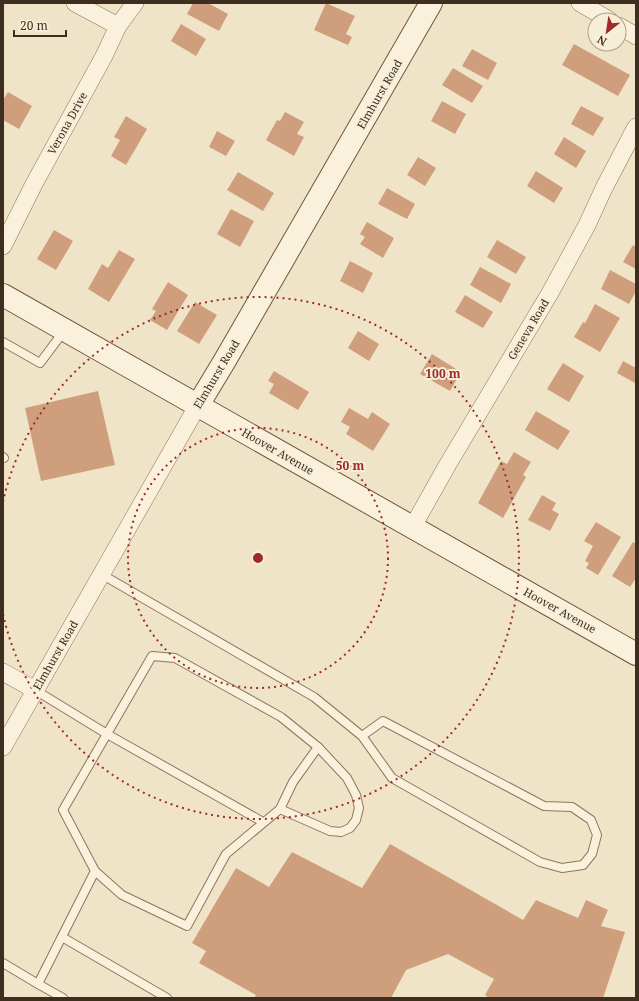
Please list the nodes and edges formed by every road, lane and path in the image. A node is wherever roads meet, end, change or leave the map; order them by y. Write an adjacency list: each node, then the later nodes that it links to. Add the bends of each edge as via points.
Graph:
1 (75, 3): 6 (street)
2 (135, 3): 6 (street, Verona Drive)
3 (431, 3): 14 (street, Elmhurst Road)
4 (580, 3): 5 (street)
5 (595, 12)
6 (118, 26): 10 (street, Verona Drive)
7 (627, 31): 8 (street)
8 (636, 36)
9 (636, 126): 15 (street, Geneva Road, via 588,225)
10 (3, 246)
11 (3, 295): 12 (street, Hoover Avenue)
12 (65, 329): 13 (lane, via 40,363); 14 (street, Hoover Avenue)
13 (3, 342)
14 (198, 405): 15 (street, Hoover Avenue); 16 (street, Elmhurst Road)
15 (412, 528): 17 (street, Hoover Avenue)
16 (101, 574): 19 (street, Elmhurst Road); 21 (lane, via 314,697)
17 (636, 654)
18 (3, 672): 19 (street)
19 (35, 690): 20 (lane); 22 (street, Elmhurst Road)
20 (107, 734): 23 (lane, via 152,656 175,658 281,717); 25 (lane); 26 (lane, via 63,810)
21 (362, 736): 21 (lane, via 392,778 540,862 562,868 583,865 592,854 597,835 591,820 572,807 544,806 383,721)
22 (3, 747)
23 (318, 747): 24 (lane, via 293,782); 24 (lane, via 347,778 356,795 359,808 356,820 350,828 341,832 330,831)
24 (280, 809): 25 (lane)
25 (263, 822): 26 (lane, via 226,854 187,926 122,895)
26 (95, 872): 27 (lane)
27 (62, 937): 29 (lane); 31 (lane)
28 (3, 963): 29 (lane)
29 (38, 984): 30 (lane)
30 (63, 998)
31 (167, 998)

